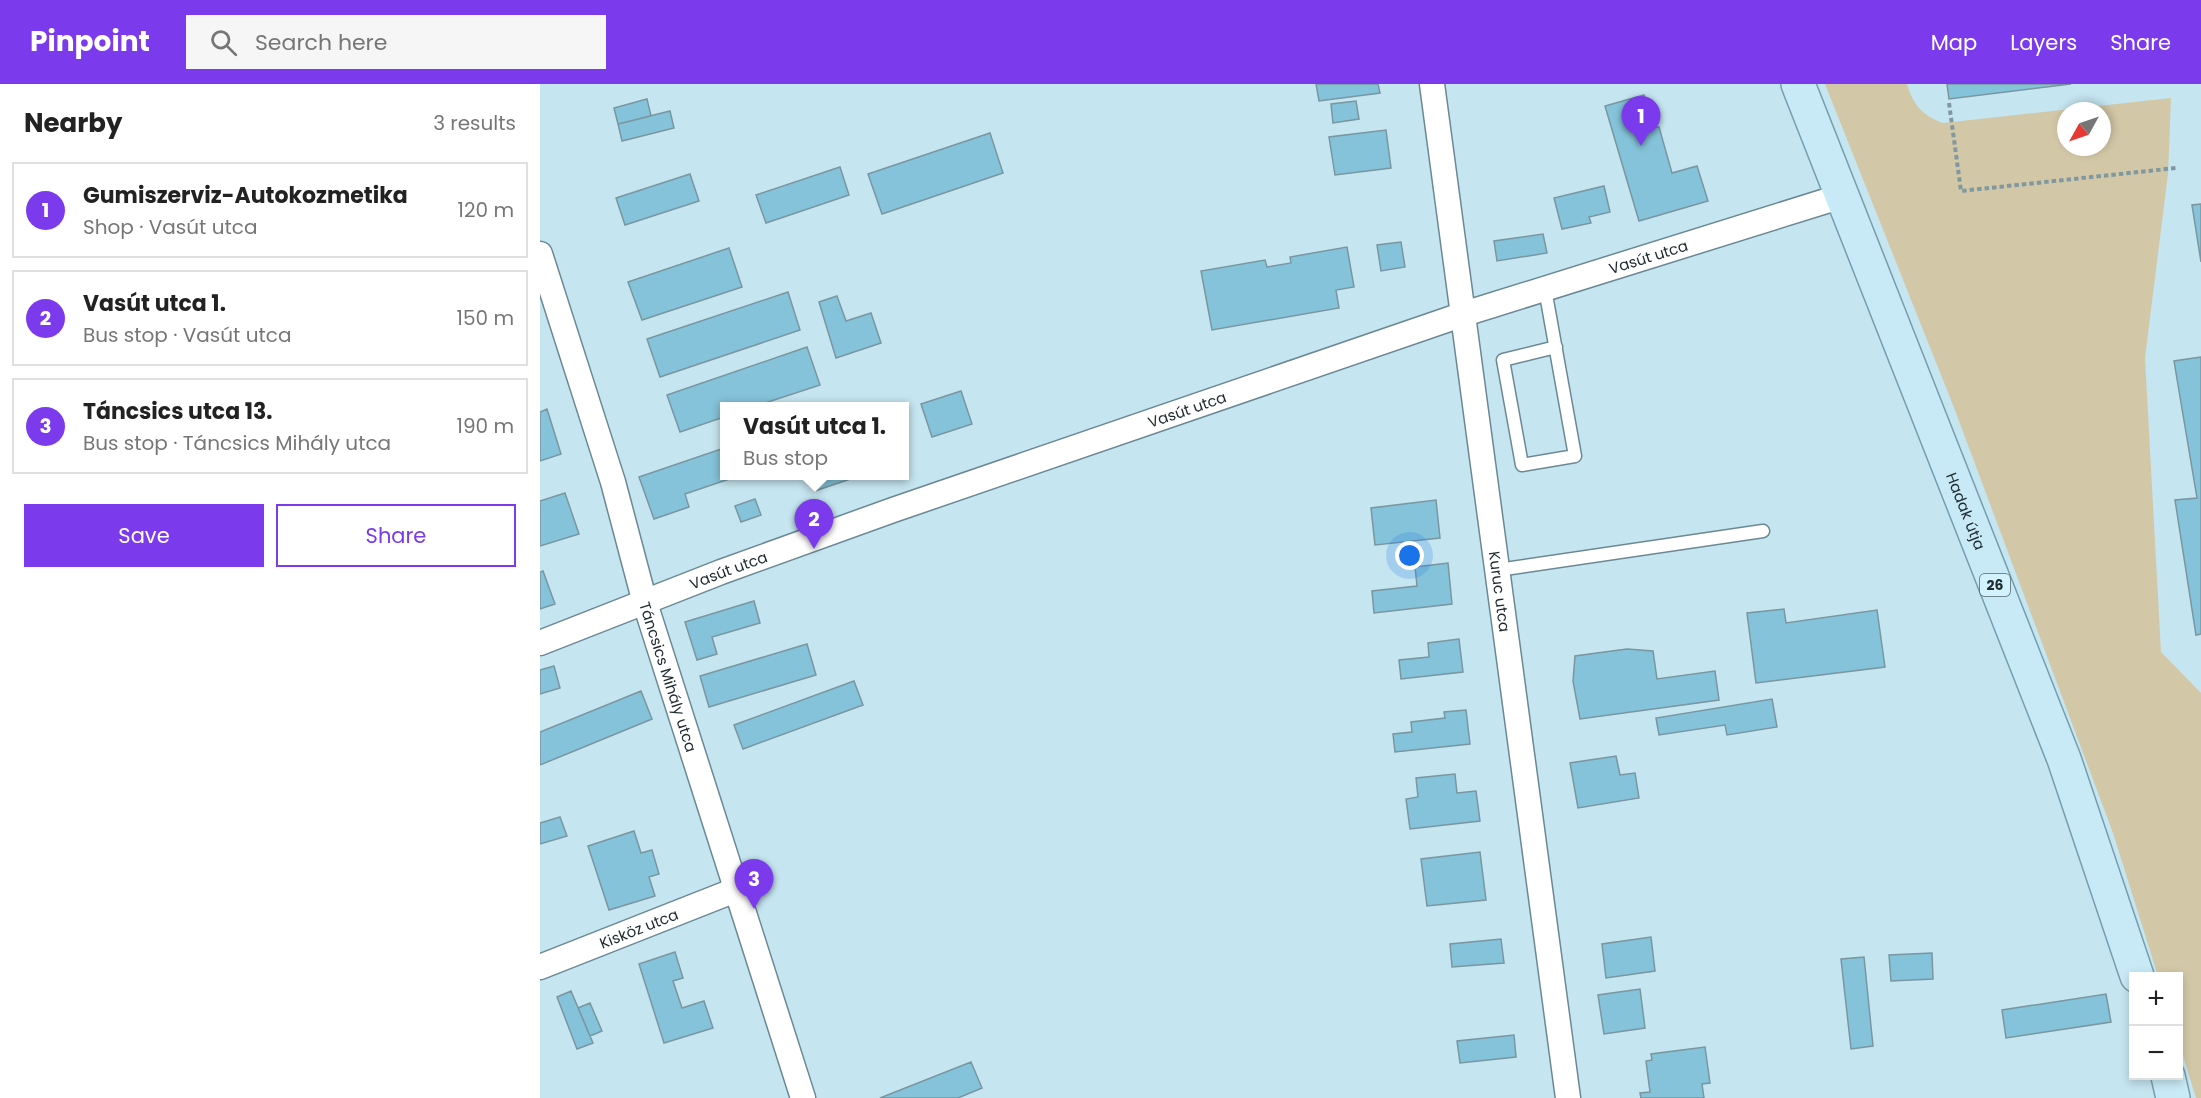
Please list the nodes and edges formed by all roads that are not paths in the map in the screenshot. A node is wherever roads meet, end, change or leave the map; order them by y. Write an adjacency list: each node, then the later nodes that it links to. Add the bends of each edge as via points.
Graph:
1 (1432, 84): 6 (street, Kuruc utca)
2 (1798, 84): 3 (main road, Hadak útja / 26)
3 (1842, 196): 5 (street, Vasút utca); 14 (main road, Hadak útja / 26, via 2064,759)
4 (540, 254): 10 (street, Táncsics Mihály utca, via 613,482)
5 (1545, 289): 6 (street, Vasút utca); 7 (lane)
6 (1464, 314): 9 (street, Kuruc utca); 10 (street, Vasút utca, via 893,510)
7 (1556, 347): 7 (lane, via 1503,360 1522,465 1575,456)
8 (1764, 531): 9 (lane)
9 (1498, 570): 17 (street, Kuruc utca)
10 (645, 603): 11 (street, Vasút utca); 12 (street, Táncsics Mihály utca)
11 (540, 643)
12 (738, 889): 13 (street, Kisköz utca); 16 (street, Táncsics Mihály utca)
13 (540, 967)
14 (2136, 972)
15 (2169, 1080): 18 (main road)
16 (803, 1098)
17 (1568, 1098)
18 (2174, 1098)

